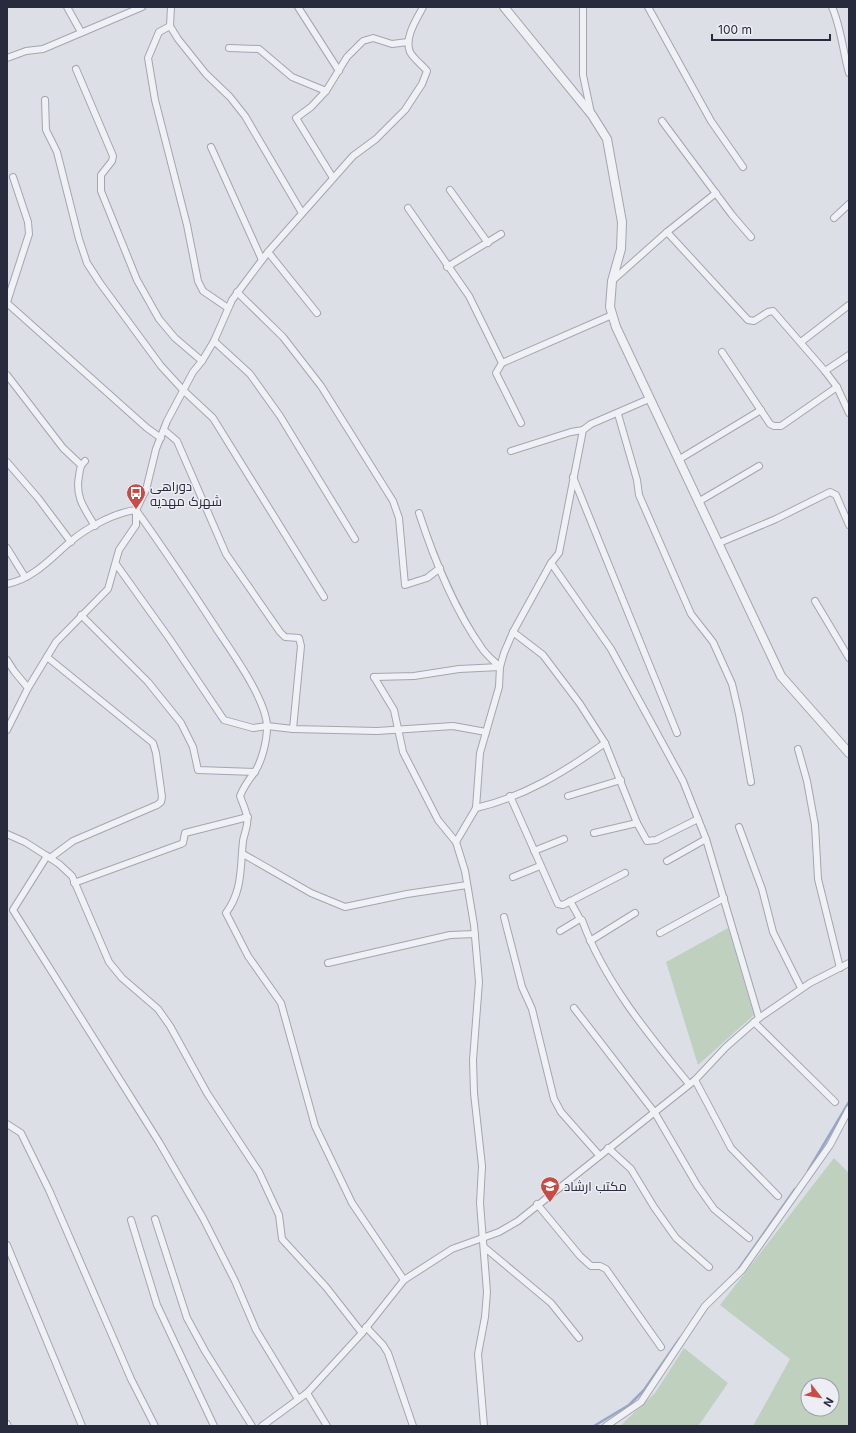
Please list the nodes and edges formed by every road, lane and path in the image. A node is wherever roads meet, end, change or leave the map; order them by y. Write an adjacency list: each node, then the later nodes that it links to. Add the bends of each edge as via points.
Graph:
1 (67, 7): 13 (street)
2 (121, 7): 11 (street)
3 (142, 7): 11 (street)
4 (171, 7): 12 (street)
5 (298, 7): 19 (street)
6 (423, 7): 14 (street)
7 (504, 7): 23 (street)
8 (583, 7): 23 (street, via 583,75)
9 (648, 7): 26 (street, via 711,121)
10 (832, 7): 20 (street)
11 (125, 13): 13 (street)
12 (170, 26): 33 (street, via 206,74 245,116); 46 (street, via 159,32 148,58 155,100 187,225 198,281 203,291)
13 (81, 32): 17 (street, via 43,48)
14 (408, 42): 19 (street, via 392,44 372,38 362,41 347,57); 28 (street, via 410,52 427,71 422,84 405,110 376,139 353,156)
15 (229, 48): 21 (street, via 259,49 292,76)
16 (7, 54): 17 (street)
17 (7, 58)
18 (76, 68): 53 (street, via 113,156 101,175 101,191 137,280 159,319 175,338)
19 (339, 71): 21 (street)
20 (849, 73)
21 (326, 91): 28 (street, via 296,118)
22 (45, 100): 58 (street, via 46,130 57,152 79,239 88,263 100,284 161,366)
23 (592, 114): 42 (street, via 607,139 622,222 621,249)
24 (662, 121): 30 (street)
25 (211, 147): 40 (street)
26 (743, 166)
27 (13, 177): 44 (street, via 28,222 29,234)
28 (333, 178): 33 (street)
29 (450, 190): 38 (street)
30 (716, 193): 35 (street); 37 (street)
31 (849, 204): 34 (street)
32 (408, 208): 41 (street)
33 (302, 213): 39 (street)
34 (834, 218)
35 (667, 232): 42 (street); 50 (street, via 748,320 754,321 773,311)
36 (501, 234): 38 (street)
37 (751, 237)
38 (488, 243): 41 (street)
39 (268, 252): 40 (street); 47 (street)
40 (262, 260): 43 (street)
41 (447, 267): 54 (street, via 469,296)
42 (612, 281): 48 (street)
43 (237, 292): 46 (street); 83 (street, via 283,337 321,386 393,500 399,518 406,585 427,578)
44 (7, 302): 66 (street)
45 (849, 305): 50 (street)
46 (228, 308): 49 (street)
47 (317, 313)
48 (612, 315): 54 (street); 59 (street)
49 (214, 341): 53 (street); 77 (street, via 250,374 280,416)
50 (801, 342): 55 (street)
51 (722, 352): 60 (street)
52 (849, 355): 55 (street)
53 (202, 361): 58 (street)
54 (502, 363): 63 (street, via 496,373)
55 (825, 371): 57 (street)
56 (7, 375): 76 (street, via 63,448 83,464 77,491)
57 (837, 387): 60 (street, via 781,426 770,424); 61 (street)
58 (183, 390): 64 (street); 86 (street, via 213,418)
59 (649, 399): 62 (street); 68 (street)
60 (760, 410): 68 (street)
61 (849, 413)
62 (618, 414): 65 (street, via 591,424); 106 (street, via 639,495 691,614 713,642 732,684)
63 (521, 423)
64 (164, 430): 66 (street); 96 (street, via 177,441 226,554 280,632 285,637 298,638 301,646)
65 (583, 430): 67 (street); 71 (street)
66 (161, 438): 73 (street, via 146,490)
67 (511, 451)
68 (678, 460): 72 (street)
69 (7, 462): 78 (street)
70 (759, 466): 72 (street)
71 (573, 477): 81 (street, via 559,553); 100 (street)
72 (698, 502): 79 (street)
73 (136, 510): 76 (street, via 124,511); 82 (street, via 136,525 120,550); 95 (street, via 247,674 265,714)
74 (419, 513): 83 (street)
75 (849, 525): 79 (street, via 836,495 830,492)
76 (95, 526): 78 (street)
77 (355, 539)
78 (71, 542): 84 (street, via 51,560)
79 (719, 543): 103 (street, via 781,676)
80 (7, 548): 84 (street)
81 (551, 563): 89 (street); 111 (street, via 611,649 683,781)
82 (116, 564): 88 (street, via 108,589); 95 (street, via 224,720 253,728)
83 (440, 568): 93 (street, via 467,624 482,648)
84 (25, 577): 85 (street, via 18,582)
85 (7, 584)
86 (324, 597)
87 (815, 601): 91 (street)
88 (81, 615): 90 (street, via 56,642); 104 (street, via 148,682 181,723 193,747 198,770)
89 (513, 632): 93 (street); 101 (street, via 543,655 580,704)
90 (47, 657): 94 (street); 121 (street, via 152,743 156,753 162,797 161,802 156,805 73,841)
91 (849, 658)
92 (7, 660): 94 (street)
93 (500, 667): 97 (street, via 459,669 414,676 374,677 394,710); 99 (street, via 499,687)
94 (28, 688): 98 (street)
95 (267, 726): 96 (street); 104 (street, via 265,743)
96 (293, 729): 97 (street)
97 (399, 729): 99 (street, via 453,726); 118 (street, via 403,752 438,820)
98 (7, 730)
99 (486, 732): 109 (street, via 480,753)
100 (678, 732)
101 (605, 743): 105 (street); 107 (street, via 553,778)
102 (798, 749): 139 (street, via 815,825 818,879)
103 (849, 753)
104 (255, 772): 110 (street, via 246,781 240,796)
105 (621, 780): 108 (street); 112 (street)
106 (751, 782)
107 (510, 796): 109 (street); 119 (street)
108 (568, 796)
109 (476, 808): 118 (street)
110 (248, 818): 120 (street); 126 (street, via 185,833 181,844)
111 (698, 819): 112 (street, via 647,842); 117 (street)
112 (637, 823): 114 (street)
113 (739, 827): 140 (street, via 762,889 774,932)
114 (594, 833)
115 (7, 834): 121 (street)
116 (564, 839): 119 (street)
117 (706, 839): 122 (street); 128 (street)
118 (456, 842): 127 (street)
119 (534, 851): 123 (street)
120 (243, 854): 127 (street, via 311,893 345,907); 160 (street, via 237,890 226,913 248,956 281,1003 315,1126 352,1203)
121 (48, 857): 126 (street, via 69,872); 166 (street, via 13,910 203,1218 256,1330)
122 (667, 861)
123 (540, 866): 125 (street); 129 (street, via 558,904 561,906)
124 (624, 873): 129 (street)
125 (513, 877)
126 (74, 883): 162 (street, via 109,962 122,978 162,1014 207,1093 259,1172 279,1216 282,1239)
127 (467, 885): 135 (street)
128 (724, 898): 134 (street); 142 (street)
129 (570, 901): 132 (street)
130 (636, 913): 136 (street)
131 (504, 917): 150 (street, via 522,987 532,1009 554,1099)
132 (580, 919): 133 (street); 136 (street)
133 (560, 931)
134 (660, 933)
135 (474, 934): 137 (street, via 450,935); 155 (street, via 479,982 473,1060 482,1166 480,1203)
136 (590, 941): 144 (street, via 619,992)
137 (328, 963)
138 (849, 963): 139 (street)
139 (840, 968): 140 (street)
140 (801, 988): 142 (street)
141 (574, 1008): 147 (street)
142 (756, 1020): 143 (street); 145 (street)
143 (695, 1080): 144 (street); 151 (street, via 731,1148)
144 (689, 1084): 147 (street)
145 (835, 1102)
146 (849, 1109): 175 (street, via 830,1145 742,1270 705,1306 641,1402)
147 (655, 1114): 149 (street); 156 (street, via 697,1186 714,1209)
148 (7, 1124): 168 (street, via 21,1133 47,1186 131,1379)
149 (608, 1148): 150 (street); 159 (street, via 631,1169 676,1238)
150 (599, 1155): 152 (street)
151 (778, 1196)
152 (537, 1204): 155 (street, via 518,1221); 164 (street, via 580,1256 591,1266 606,1269)
153 (130, 1220): 169 (street, via 157,1305)
154 (155, 1220): 170 (street, via 186,1318)
155 (483, 1238): 158 (street); 160 (street, via 452,1249)
156 (749, 1238)
157 (7, 1244): 167 (street)
158 (484, 1247): 163 (street, via 551,1303); 174 (street, via 487,1292 478,1354)
159 (708, 1267)
160 (404, 1280): 161 (street)
161 (366, 1327): 162 (street); 173 (street, via 384,1345 388,1353)
162 (362, 1333): 165 (street)
163 (579, 1338)
164 (661, 1347)
165 (307, 1393): 166 (street); 172 (street)
166 (298, 1399): 171 (street)
167 (82, 1426)
168 (155, 1426)
169 (214, 1426)
170 (252, 1426)
171 (262, 1426)
172 (327, 1426)
173 (413, 1426)
174 (484, 1426)
175 (606, 1426)

